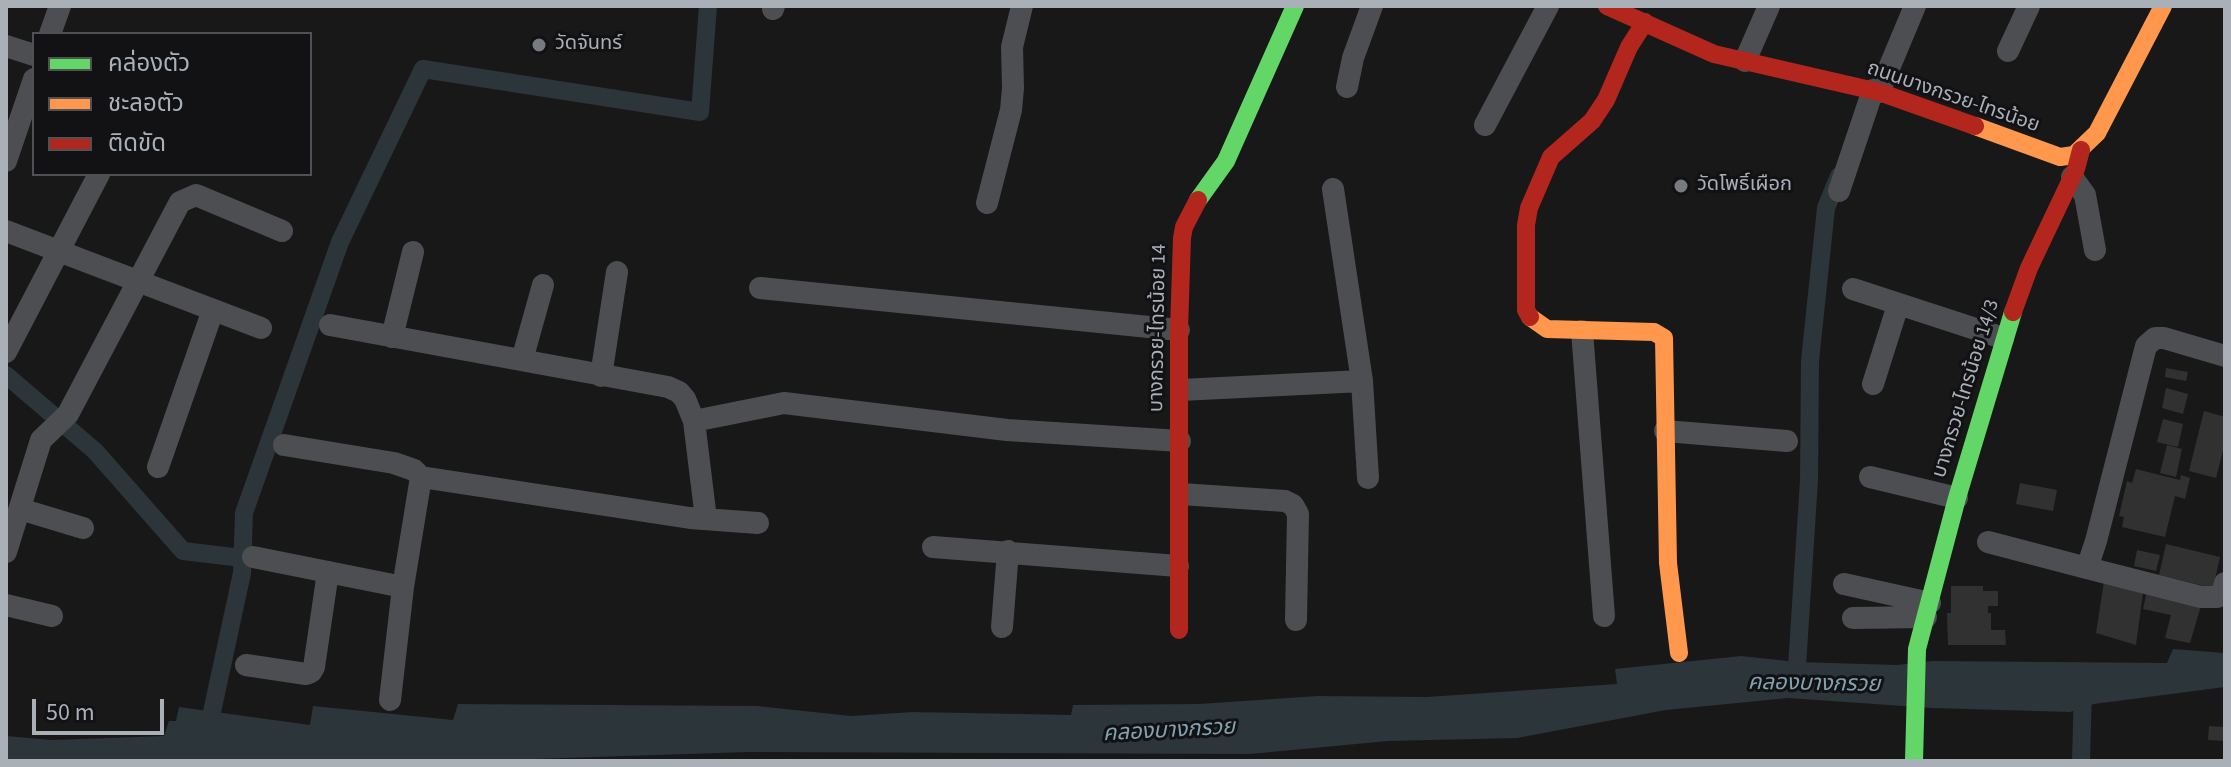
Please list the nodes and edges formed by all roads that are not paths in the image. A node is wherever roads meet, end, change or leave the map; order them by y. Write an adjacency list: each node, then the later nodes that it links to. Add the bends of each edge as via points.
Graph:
1 (60, 6): 12 (street)
2 (1022, 6): 27 (street, via 1012,47 1011,110)
3 (1295, 6): 42 (street, บางกรวย-ไทรน้อย 14, via 1226,161 1184,227)
4 (1372, 6): 18 (street)
5 (1548, 6): 20 (street)
6 (1607, 6): 11 (street, ถนนบางกรวย-ไทรน้อย)
7 (1769, 6): 16 (street)
8 (1915, 6): 19 (street)
9 (2029, 6): 14 (street)
10 (2163, 6): 21 (street, via 2097,133)
11 (1645, 22): 16 (street, ถนนบางกรวย-ไทรน้อย, via 1714,54); 43 (street, via 1592,121 1551,157 1529,208 1528,316 1547,329)
12 (51, 32)
13 (6, 46): 15 (street)
14 (2008, 51)
15 (32, 54)
16 (1745, 61): 19 (street, ถนนบางกรวย-ไทรน้อย)
17 (32, 85): 22 (street)
18 (1347, 87)
19 (1876, 91): 21 (street, ถนนบางกรวย-ไทรน้อย, via 2051,155 2067,157); 26 (street)
20 (1485, 125)
21 (2081, 150): 24 (street, บางกรวย-ไทรน้อย 14/3)
22 (6, 161)
23 (98, 176): 30 (street)
24 (2072, 177): 31 (street, via 2085,195); 45 (street, บางกรวย-ไทรน้อย 14/3)
25 (1333, 189): 50 (street)
26 (1839, 191)
27 (987, 203)
28 (6, 231): 30 (street)
29 (282, 231): 34 (street, via 196,195 187,197)
30 (60, 250): 34 (street); 46 (street)
31 (2095, 250)
32 (413, 252): 44 (street)
33 (617, 272): 49 (street)
34 (137, 281): 39 (street); 64 (street, via 55,427 37,448)
35 (543, 285): 48 (street)
36 (760, 288): 42 (street)
37 (1853, 289): 38 (street)
38 (1898, 305): 45 (street); 51 (street)
39 (213, 310): 41 (street); 58 (street)
40 (330, 325): 44 (street)
41 (261, 328)
42 (1179, 330): 52 (street, บางกรวย-ไทรน้อย 14)
43 (1582, 331): 54 (street, via 1662,335); 82 (street)
44 (392, 337): 48 (street)
45 (2003, 338): 63 (street, บางกรวย-ไทรน้อย 14/3)
46 (6, 352)
47 (2225, 356): 74 (street, via 2164,338 2146,346)
48 (522, 360): 49 (street)
49 (601, 376): 53 (street, via 679,392)
50 (1362, 381): 52 (street); 61 (street)
51 (1873, 384)
52 (1181, 390): 55 (street, บางกรวย-ไทรน้อย 14)
53 (694, 421): 55 (street, via 784,403 1007,430); 65 (street)
54 (1665, 431): 56 (street); 87 (street, via 1668,563)
55 (1180, 441): 62 (street, บางกรวย-ไทรน้อย 14)
56 (1787, 441)
57 (284, 445): 59 (street, via 394,463)
58 (158, 467)
59 (421, 477): 65 (street); 78 (street)
60 (1870, 477): 63 (street)
61 (1368, 478)
62 (1181, 494): 73 (street, บางกรวย-ไทรน้อย 14); 84 (street, via 1293,505 1298,514)
63 (1957, 498): 80 (street, บางกรวย-ไทรน้อย 14/3)
64 (20, 509): 67 (street); 71 (street)
65 (706, 519): 66 (street)
66 (758, 523)
67 (83, 528)
68 (1988, 542): 74 (street)
69 (933, 547): 70 (street)
70 (1008, 551): 73 (street); 85 (street)
71 (6, 552)
72 (253, 557): 75 (street)
73 (1178, 566): 86 (street, บางกรวย-ไทรน้อย 14)
74 (2087, 568): 76 (street, via 2201,597 2217,597)
75 (328, 572): 78 (street); 88 (street, via 311,672)
76 (2225, 583)
77 (1844, 584): 80 (street)
78 (403, 587): 89 (street)
79 (6, 605): 81 (street)
80 (1928, 610): 83 (street); 90 (street, บางกรวย-ไทรน้อย 14/3, via 1917,649)
81 (52, 616)
82 (1604, 616)
83 (1853, 618)
84 (1296, 620)
85 (1002, 627)
86 (1179, 630)
87 (1679, 653)
88 (246, 665)
89 (390, 700)
90 (1914, 761)

